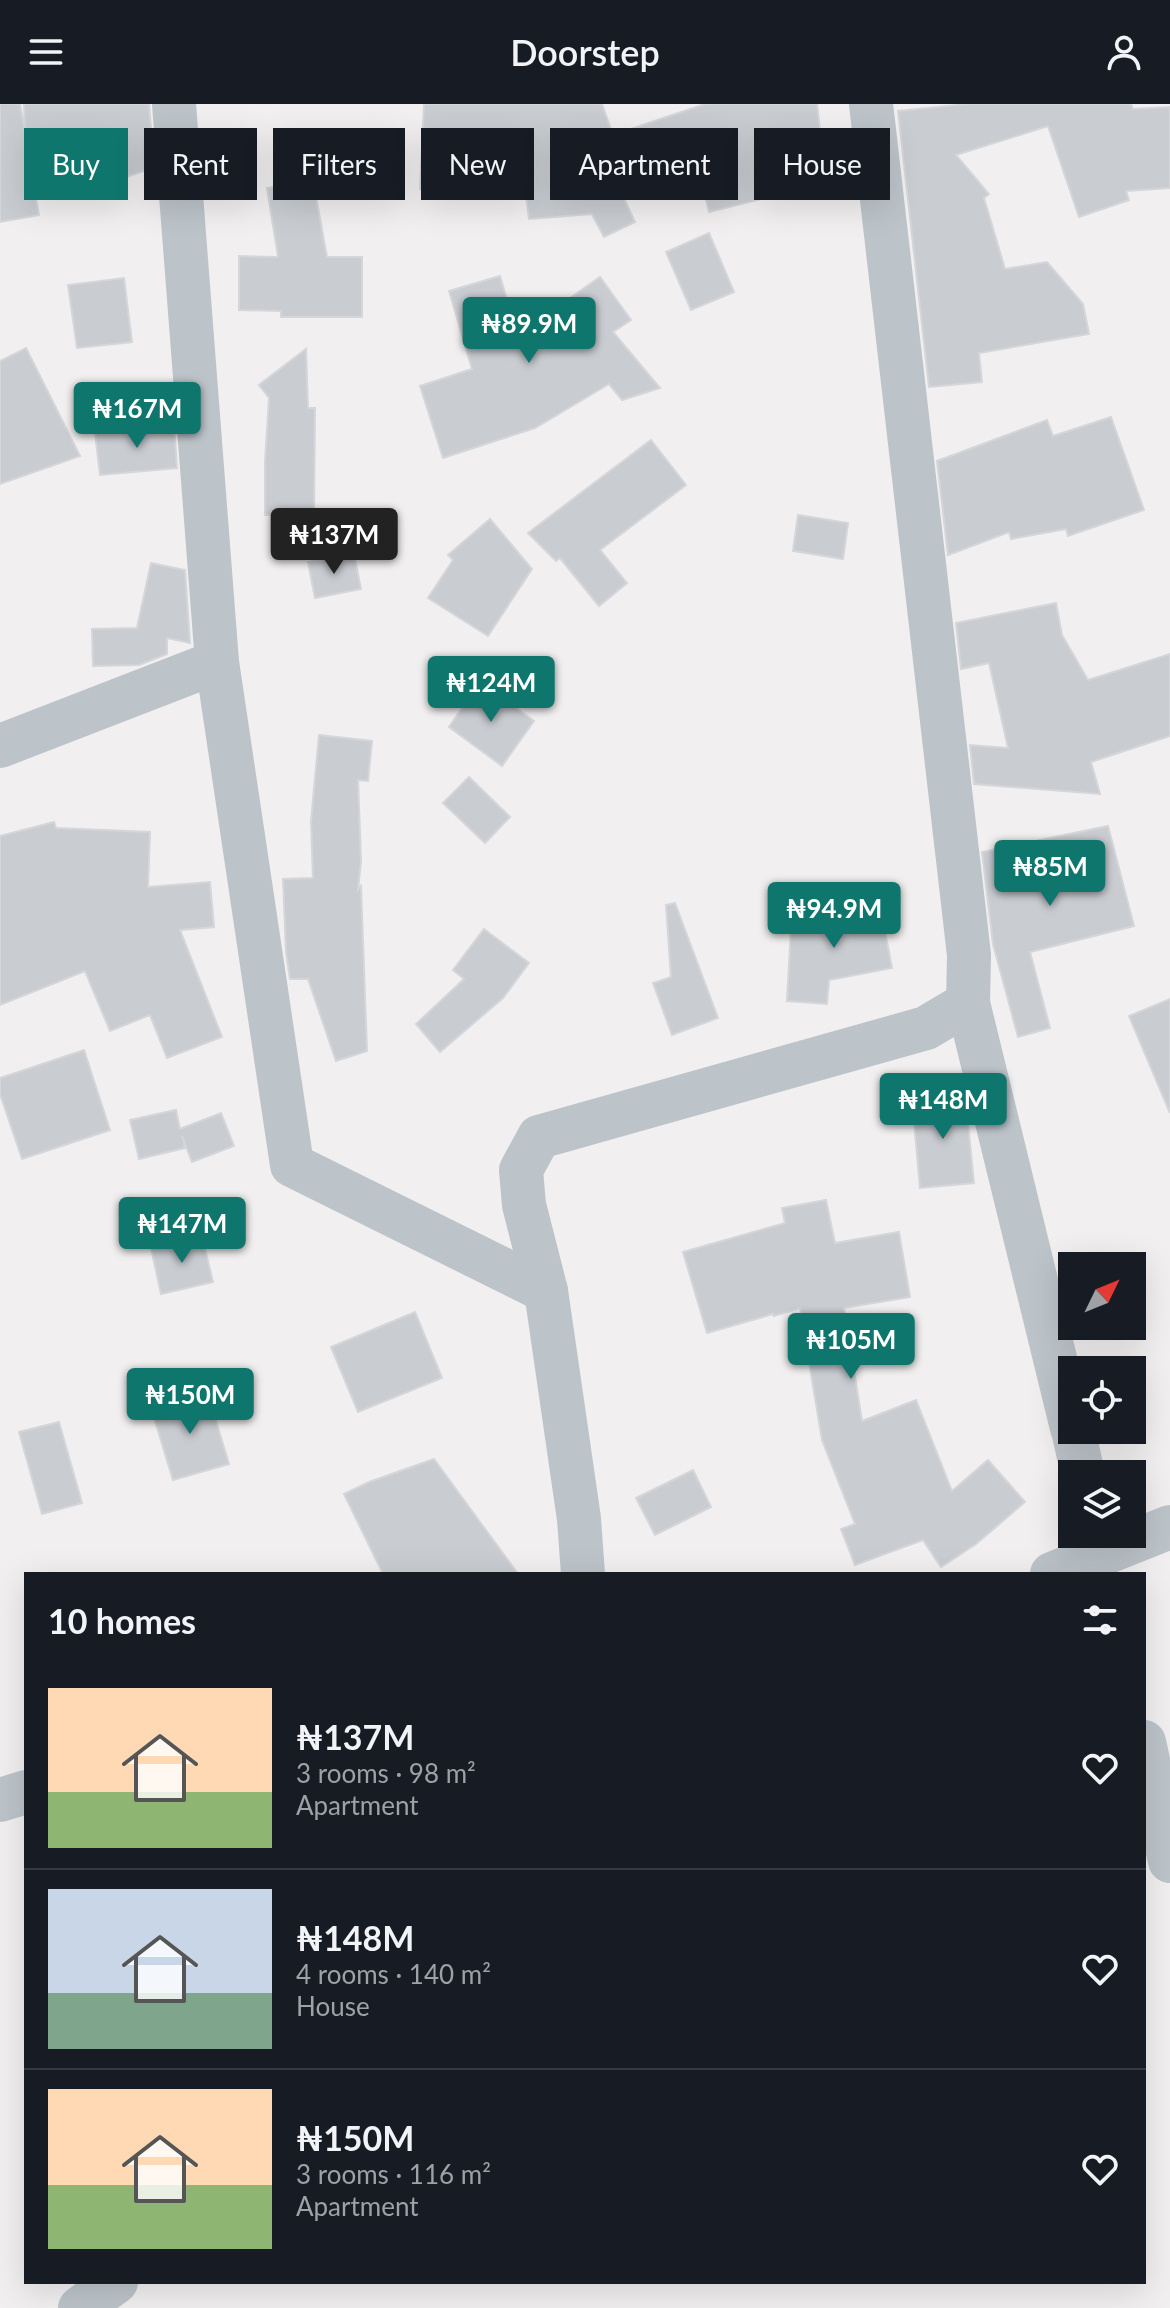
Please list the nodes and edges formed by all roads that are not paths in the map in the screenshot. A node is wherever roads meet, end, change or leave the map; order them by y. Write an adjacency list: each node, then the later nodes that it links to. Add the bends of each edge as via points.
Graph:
1 (174, 104): 3 (street)
2 (871, 104): 5 (street, via 966,925)
3 (217, 662): 4 (street); 6 (street, via 292,1165)
4 (0, 746)
5 (968, 1003): 6 (street, via 926,1028 539,1137 521,1170 524,1205); 7 (street)
6 (546, 1291): 10 (street)
7 (1058, 1372)
8 (1170, 1527): 9 (street)
9 (1103, 1554): 11 (street)
10 (583, 1572)
11 (1057, 1572)
12 (1146, 1751): 15 (street)
13 (24, 1793): 14 (street)
14 (0, 1800)
15 (1170, 1861)
16 (113, 2284): 17 (street)
17 (80, 2308)

